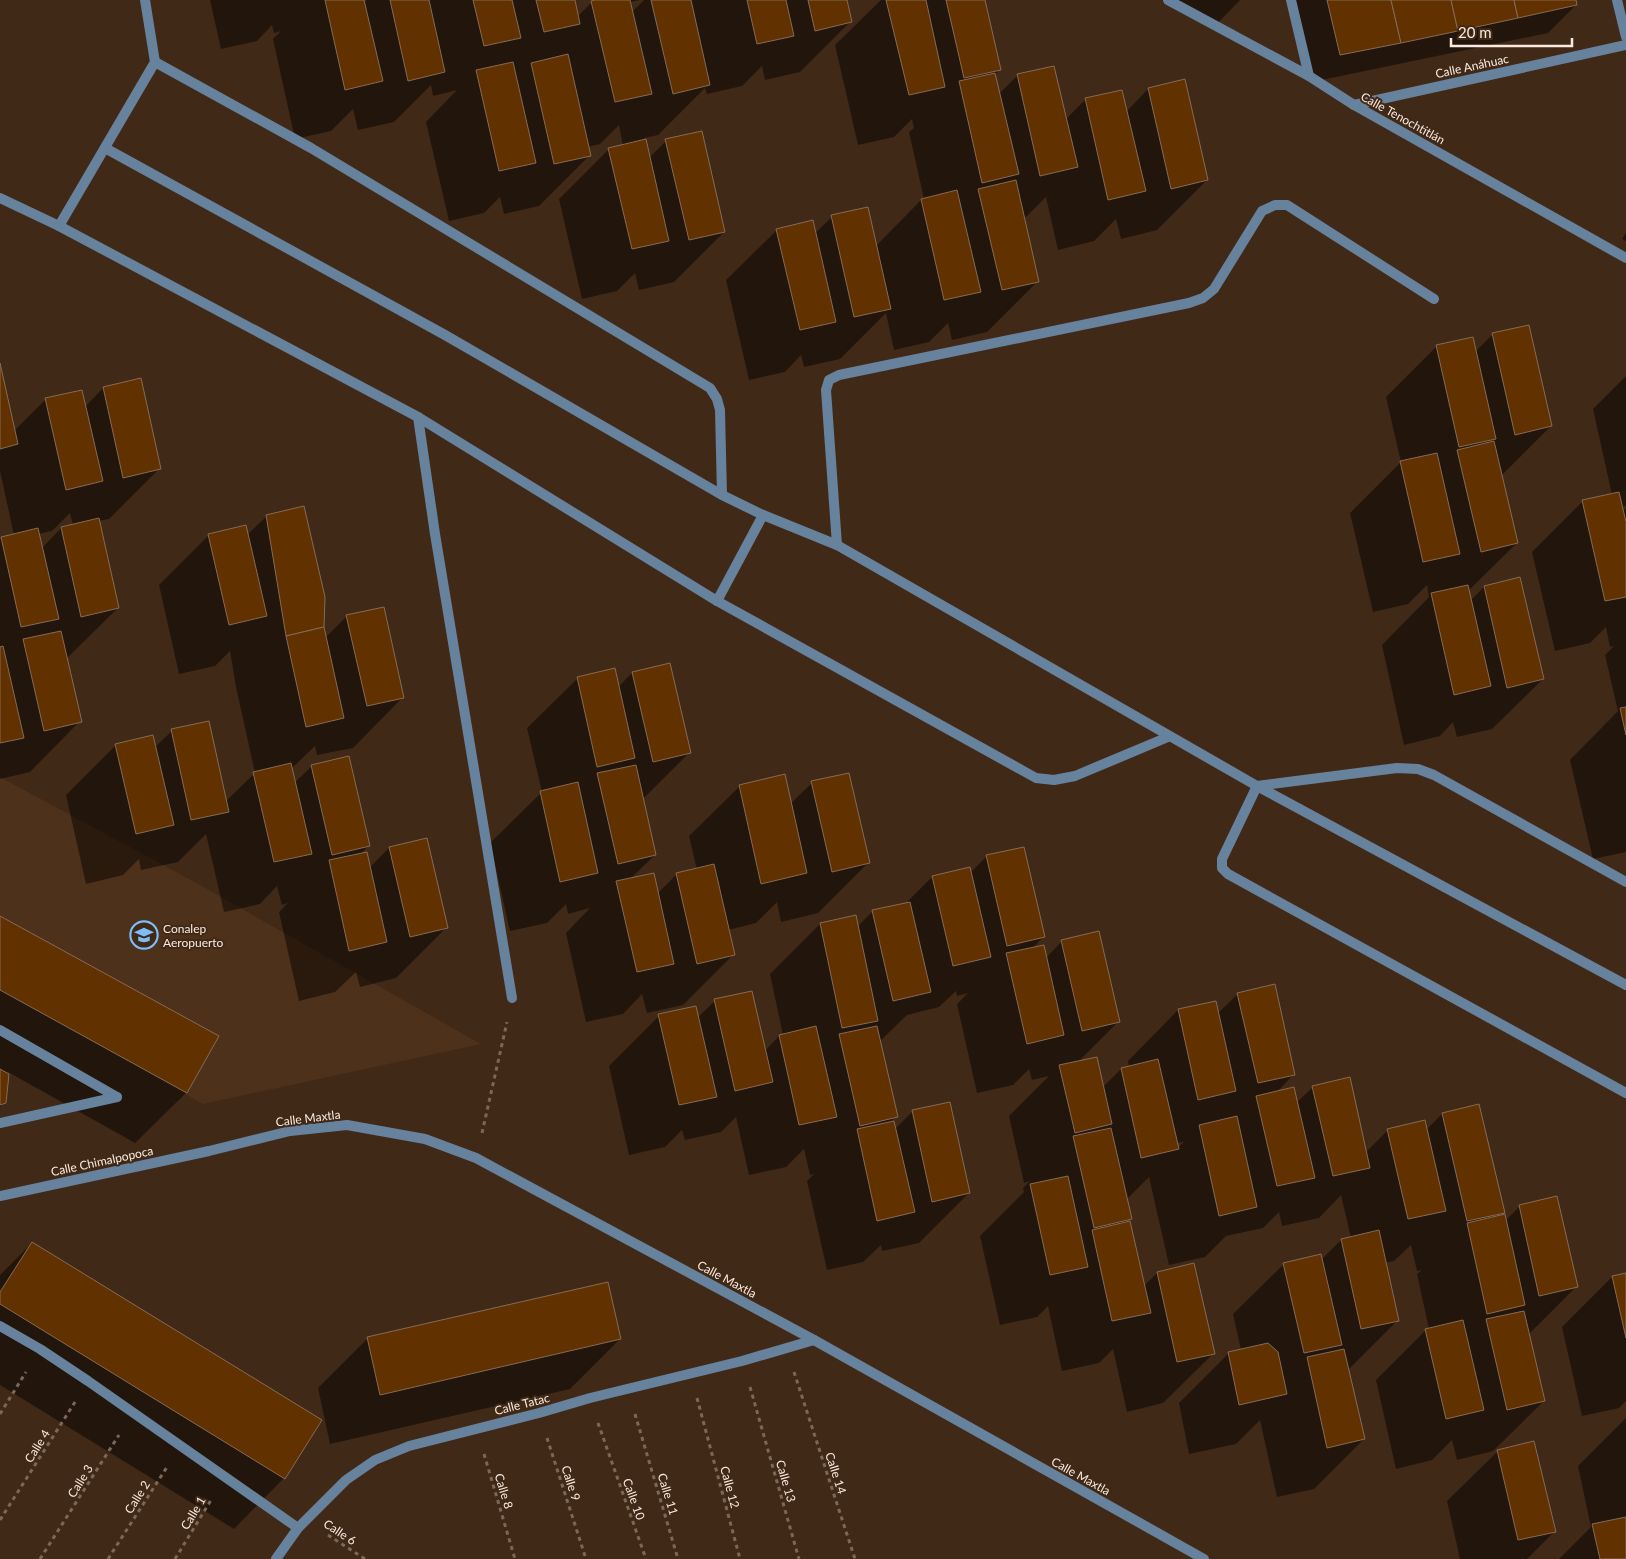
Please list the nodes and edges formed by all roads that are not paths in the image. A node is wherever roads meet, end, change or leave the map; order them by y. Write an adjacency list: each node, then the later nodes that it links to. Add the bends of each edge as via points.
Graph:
1 (145, 0): 7 (street)
2 (1168, 0): 8 (street, Calle Tenochtitlán)
3 (1291, 0): 8 (street)
4 (1617, 0): 5 (street)
5 (1626, 38)
6 (1626, 45): 9 (street, Calle Anáhuac)
7 (155, 62): 10 (street); 16 (street, via 310,148 710,388 720,410)
8 (1309, 76): 9 (street, Calle Tenochtitlán)
9 (1354, 105): 13 (street, Calle Tenochtitlán)
10 (105, 148): 12 (street); 16 (street, via 445,335)
11 (0, 198): 12 (street)
12 (60, 226): 15 (street)
13 (1626, 258)
14 (1434, 299): 18 (street, via 1287,205 1275,205 1262,211 1214,289 1202,298 839,375 830,380 826,390)
15 (418, 417): 19 (street); 24 (street)
16 (722, 495): 17 (street)
17 (763, 515): 18 (street); 19 (street)
18 (837, 545): 20 (street)
19 (717, 602): 20 (street, via 1036,778 1054,780 1075,776)
20 (1168, 737): 21 (street)
21 (1257, 786): 22 (street, via 1418,768); 23 (street); 26 (street, via 1222,859 1222,868 1228,874)
22 (1626, 882)
23 (1626, 985)
24 (512, 998)
25 (0, 1030): 27 (street, via 117,1097)
26 (1626, 1092)
27 (0, 1124)
28 (209, 1151): 29 (street, Calle Chimalpopoca); 31 (street, Calle Maxtla, via 290,1131 347,1125 425,1139 476,1158)
29 (0, 1196)
30 (0, 1326): 32 (street, via 40,1349 225,1476)
31 (814, 1340): 32 (street, Calle Tatac, via 409,1446 376,1460 346,1480); 34 (street, Calle Maxtla)
32 (302, 1524): 33 (street, Calle Tatac)
33 (276, 1559)
34 (1204, 1559)

